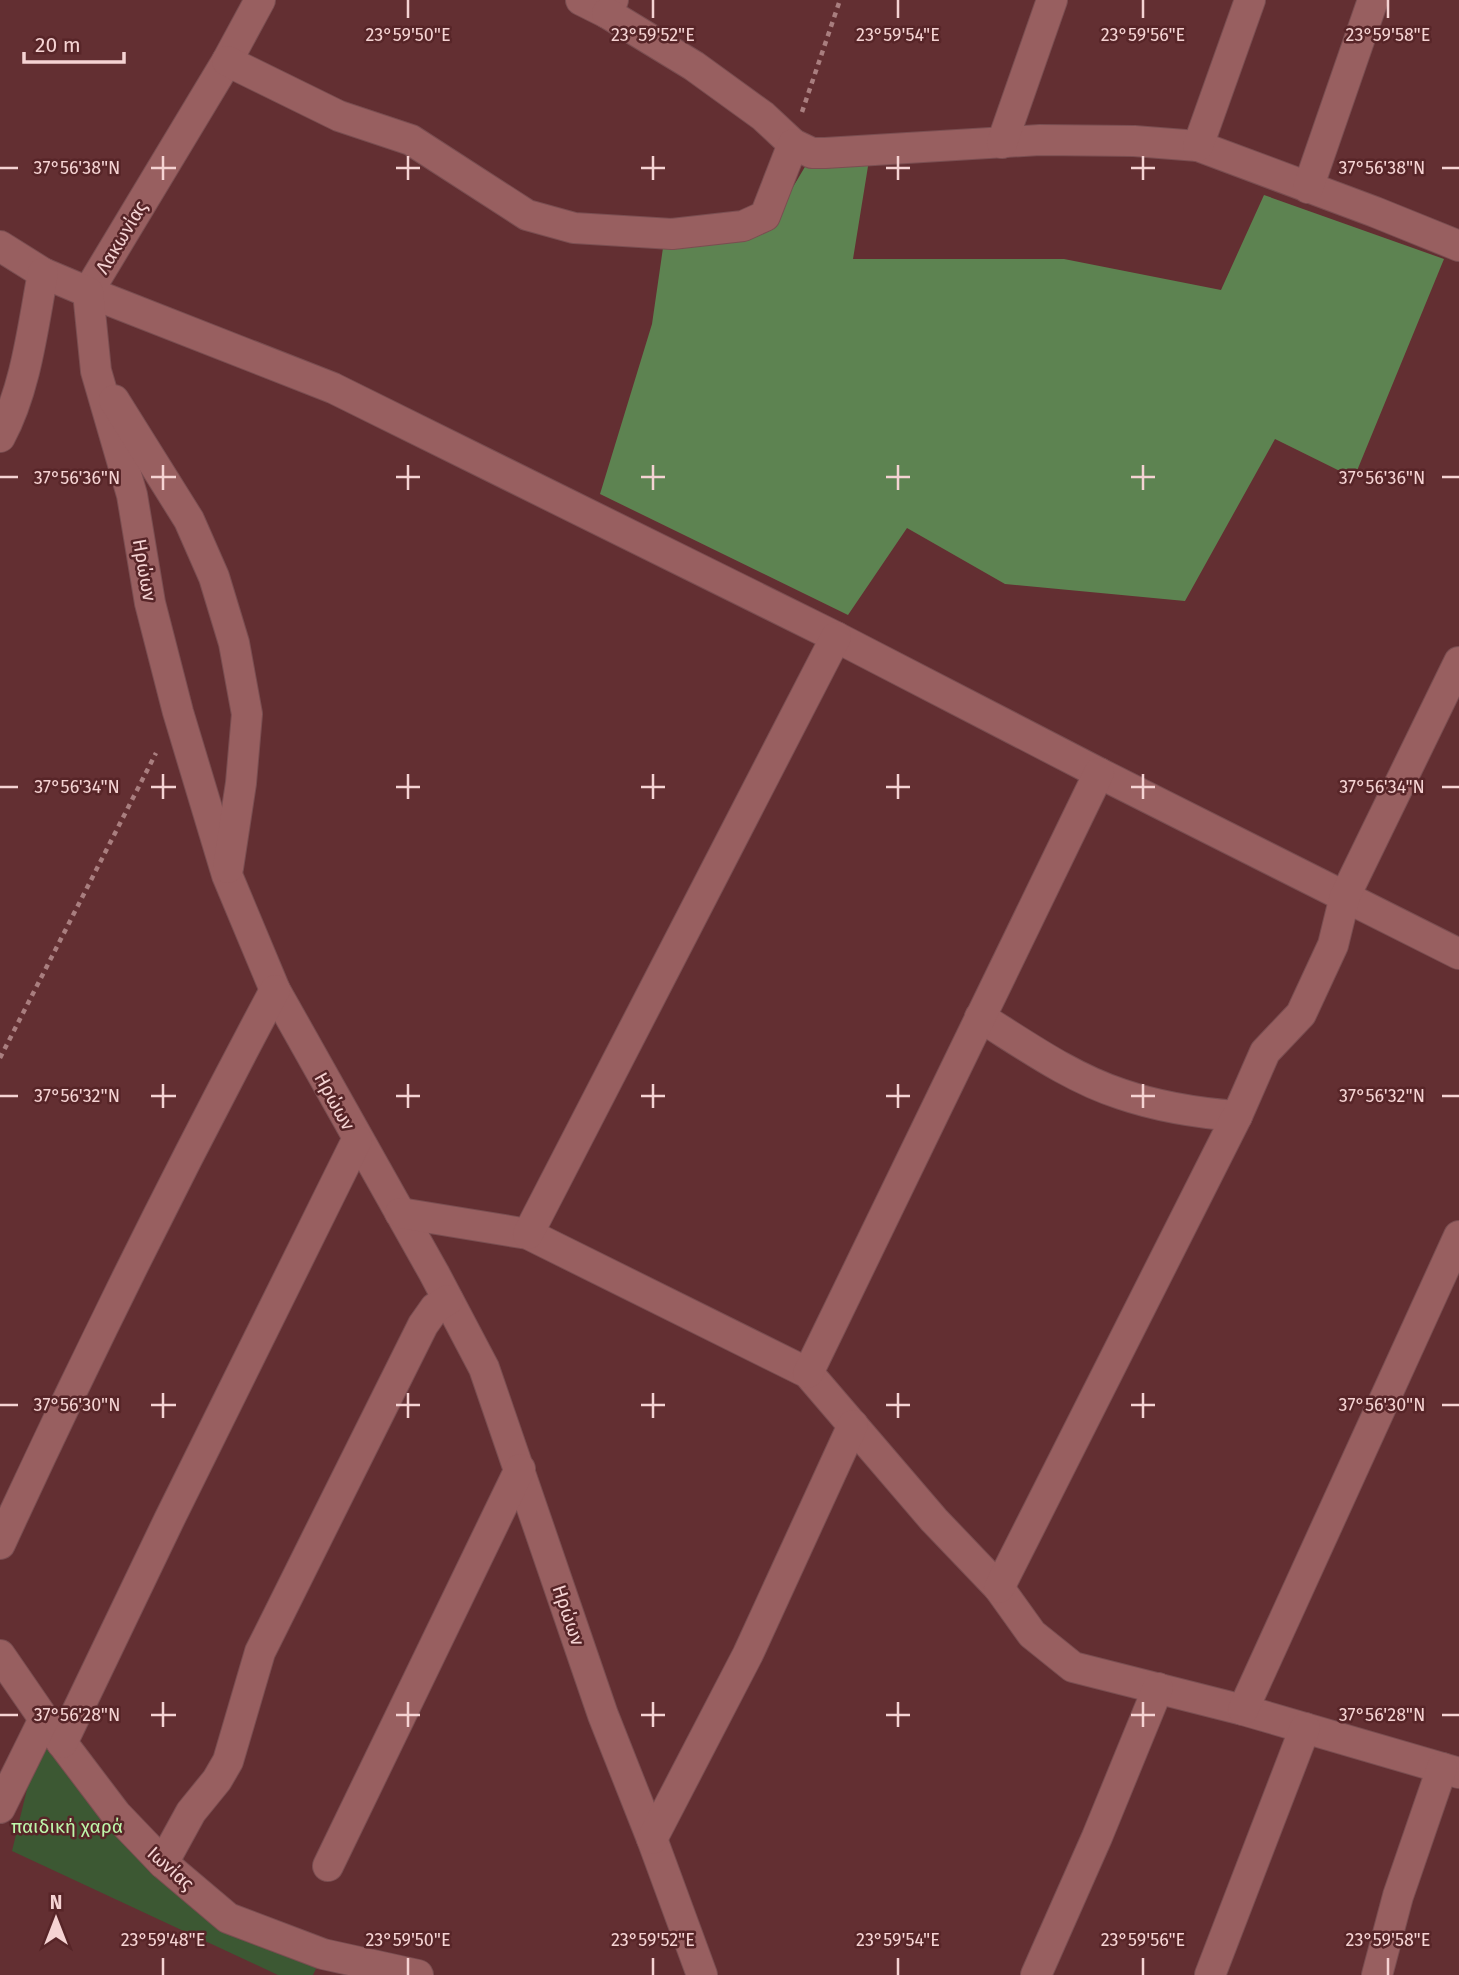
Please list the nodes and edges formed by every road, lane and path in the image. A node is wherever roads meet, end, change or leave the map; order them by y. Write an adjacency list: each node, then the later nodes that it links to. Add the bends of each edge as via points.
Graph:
1 (260, 0): 7 (street, Λακωνίας)
2 (840, 0): 9 (path)
3 (1052, 0): 8 (street)
4 (1250, 0): 10 (street)
5 (1373, 0): 11 (street)
6 (600, 4): 9 (street, via 763,116)
7 (226, 61): 9 (street, via 339,116 411,140 527,215 574,228 672,234 743,226 765,216); 15 (street, Λακωνίας)
8 (1002, 143): 9 (street, via 825,153); 10 (street, via 1134,141)
9 (793, 144)
10 (1198, 146): 11 (street)
11 (1308, 188): 13 (street)
12 (0, 246): 14 (street)
13 (1459, 246)
14 (43, 273): 15 (street); 17 (street, via 28,357)
15 (88, 292): 16 (street, Ηρώων); 18 (street, via 333,388)
16 (96, 371): 20 (street, Ηρώων, via 132,495 150,603); 22 (street, via 189,520 214,577 234,643 247,714 242,783)
17 (0, 437)
18 (836, 637): 21 (street); 31 (street)
19 (1459, 662): 23 (street)
20 (178, 712): 22 (street, Ηρώων); 27 (path)
21 (1099, 773): 23 (street); 26 (street)
22 (227, 875): 25 (street, Ηρώων)
23 (1345, 896): 24 (street); 28 (street, via 1333,945 1301,1014 1265,1052)
24 (1459, 954)
25 (275, 990): 29 (street, Ηρώων); 37 (street, via 65,1402)
26 (980, 1017): 28 (street, via 1077,1075 1119,1094 1162,1106); 34 (street)
27 (0, 1058)
28 (1237, 1116): 38 (street)
29 (358, 1140): 30 (street, Ηρώων); 44 (street)
30 (400, 1213): 31 (street); 33 (street, Ηρώων)
31 (528, 1234): 34 (street)
32 (1459, 1236): 41 (street)
33 (448, 1300): 36 (street, Ηρώων, via 484,1368); 48 (street, via 435,1308 423,1325 260,1652 228,1761 191,1812)
34 (808, 1373): 35 (street)
35 (853, 1424): 38 (street); 47 (street, via 748,1654)
36 (520, 1469): 47 (street, Ηρώων, via 603,1715); 49 (street)
37 (0, 1544)
38 (999, 1588): 40 (street, via 1032,1634 1073,1667)
39 (0, 1655): 42 (street, Ιωνίας)
40 (1158, 1688): 41 (street); 52 (street)
41 (1243, 1710): 43 (street)
42 (44, 1718): 44 (street, Ιωνίας); 46 (street)
43 (1305, 1728): 45 (street); 53 (street)
44 (62, 1743): 48 (street, Ιωνίας, via 116,1814)
45 (1450, 1771): 54 (street, via 1398,1896)
46 (0, 1808)
47 (652, 1839): 51 (street, Ηρώων)
48 (163, 1863): 50 (street, Ιωνίας, via 228,1918 323,1954)
49 (328, 1866)
50 (418, 1975)
51 (702, 1975)
52 (1036, 1975)
53 (1210, 1975)
54 (1377, 1975)

